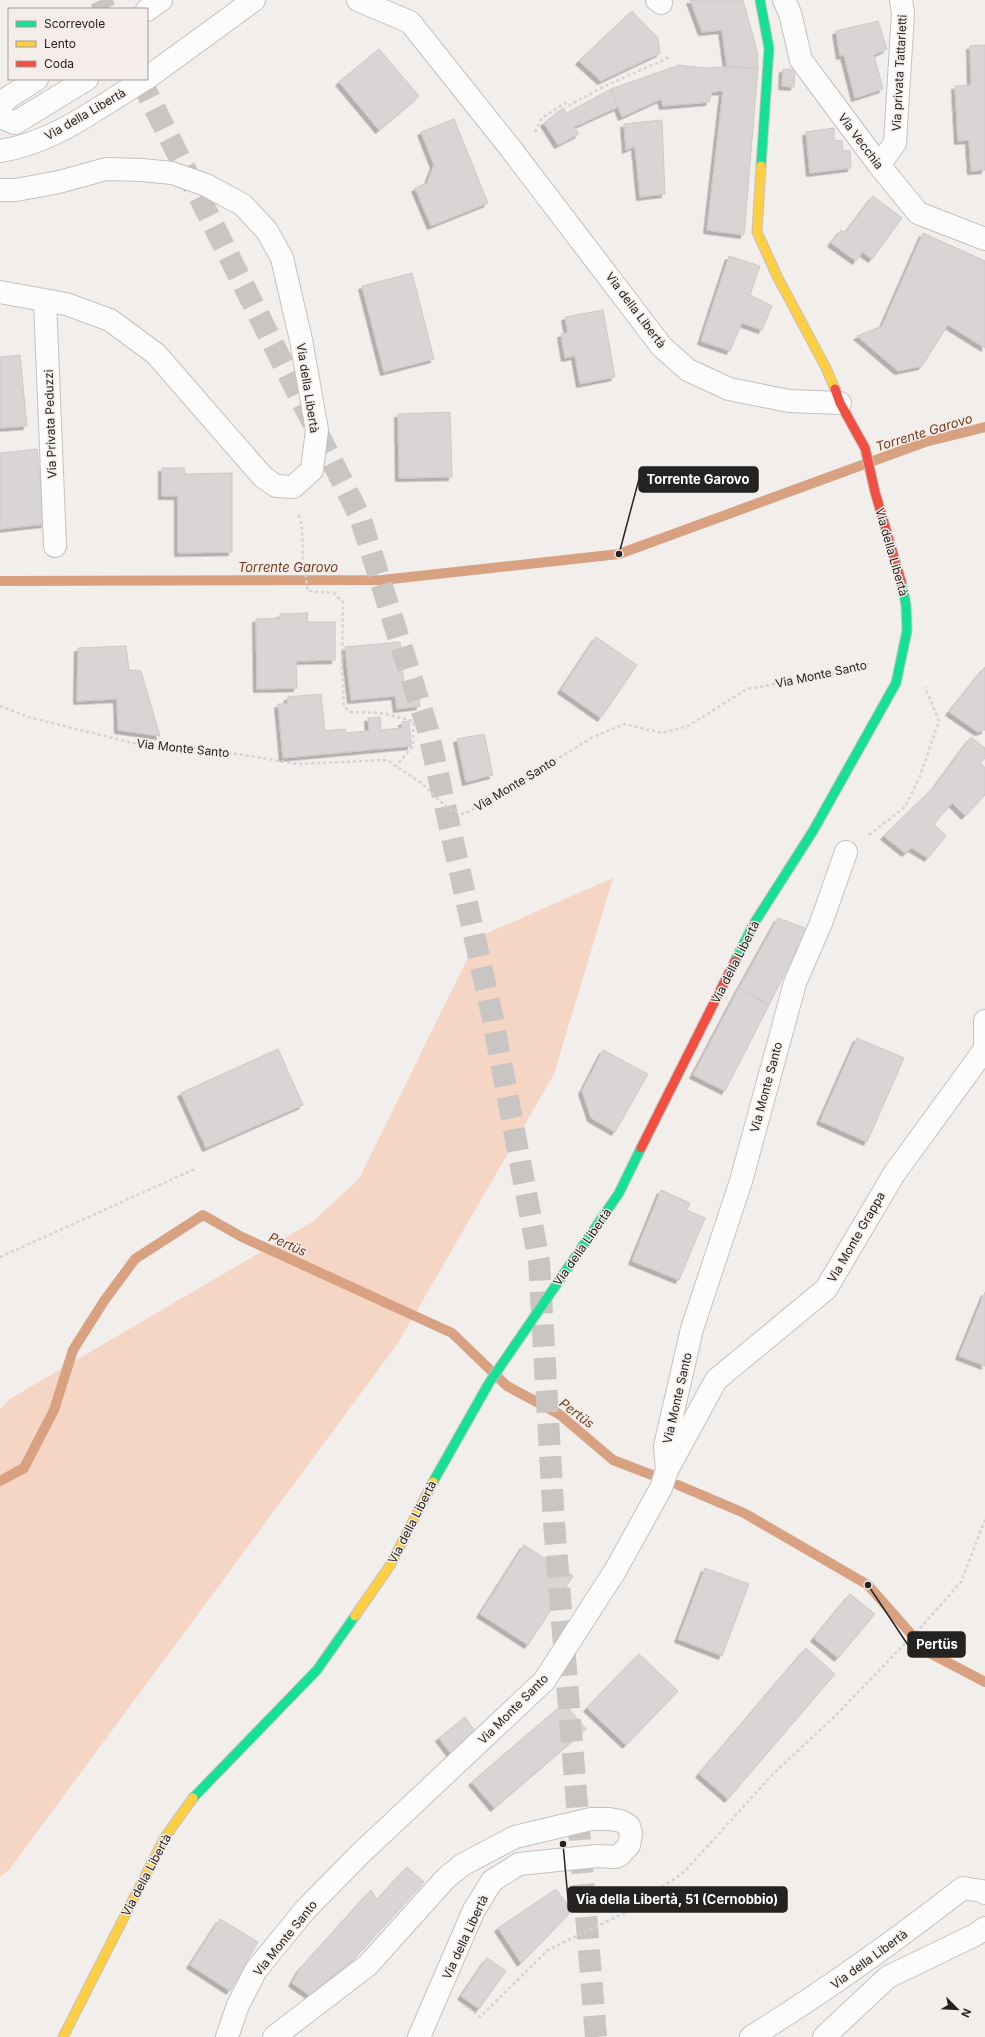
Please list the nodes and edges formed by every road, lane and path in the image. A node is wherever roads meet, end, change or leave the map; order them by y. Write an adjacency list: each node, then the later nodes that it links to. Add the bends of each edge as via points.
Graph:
1 (161, 0): 7 (street)
2 (254, 0): 9 (street, Via della Libertà)
3 (358, 0): 15 (street, Via della Libertà, via 410,22)
4 (760, 0): 22 (street, via 769,48 758,232 778,278 826,368)
5 (784, 0): 17 (street, Via Vecchia, via 790,12 801,60)
6 (901, 0): 17 (street, Via privata Tattarletti, via 903,13 895,143)
7 (148, 9)
8 (670, 57): 15 (path, via 605,86 568,106 565,103 542,118 534,134)
9 (149, 72)
10 (35, 80): 13 (street, via 6,99)
11 (85, 80): 14 (street, via 15,123)
12 (137, 80): 16 (street, Via della Libertà, via 66,128 42,140)
13 (0, 108)
14 (0, 117)
15 (511, 149): 22 (street, Via della Libertà, via 662,347 688,370 729,389 789,401)
16 (0, 151)
17 (879, 165): 19 (street, Via Vecchia, via 918,212)
18 (0, 190): 23 (street, Via della Libertà, via 16,190 59,182 106,169 142,170 172,174 206,185 242,205 267,231 282,258 304,355 317,430 312,470)
19 (985, 239)
20 (0, 292): 21 (street)
21 (45, 301): 23 (street, via 66,304 110,320 156,354 263,478 276,486); 24 (street, Via Privata Peduzzi)
22 (840, 403): 38 (street, Via della Libertà, via 865,448 906,604 907,631 896,682 813,831 753,925 619,1193 500,1365 445,1458 391,1564 321,1664 196,1794 165,1837)
23 (293, 487): 28 (path, via 302,528 303,560 308,591 334,593 343,602 344,706 350,712 382,713 413,721 413,746)
24 (54, 546)
25 (873, 663): 28 (path, Via Monte Santo, via 747,689 688,726 662,734 624,724 591,738 464,814 450,810 421,783)
26 (925, 686): 29 (path, via 939,721 920,776 905,807)
27 (0, 706): 28 (path, Via Monte Santo, via 31,718 142,745 201,748 298,764 387,760)
28 (396, 766)
29 (846, 852): 33 (street, Via Monte Santo, via 821,923 795,982 741,1181 692,1329 665,1446)
30 (985, 1021): 33 (street, Via Monte Grappa, via 985,1049 894,1174 826,1289 716,1380)
31 (198, 1168): 32 (path)
32 (0, 1257)
33 (667, 1470): 39 (street, Via Monte Santo, via 661,1488 615,1571 544,1681 359,1855 305,1910 256,1970 238,2005)
34 (985, 1520): 37 (path, via 961,1582 908,1642 774,1773 684,1872 628,1911 548,1950)
35 (985, 1893): 42 (street, Via della Libertà, via 963,1888 890,1944 816,1996)
36 (985, 1928): 43 (street, via 888,1977)
37 (480, 2017)
38 (63, 2037)
39 (227, 2037)
40 (274, 2037): 41 (street, Via della Libertà, via 368,1965 446,1878 462,1865 515,1838 591,1819 621,1821 629,1826 629,1845 620,1855 519,1864 492,1881 474,1910)
41 (419, 2037)
42 (751, 2037)
43 (824, 2037)

